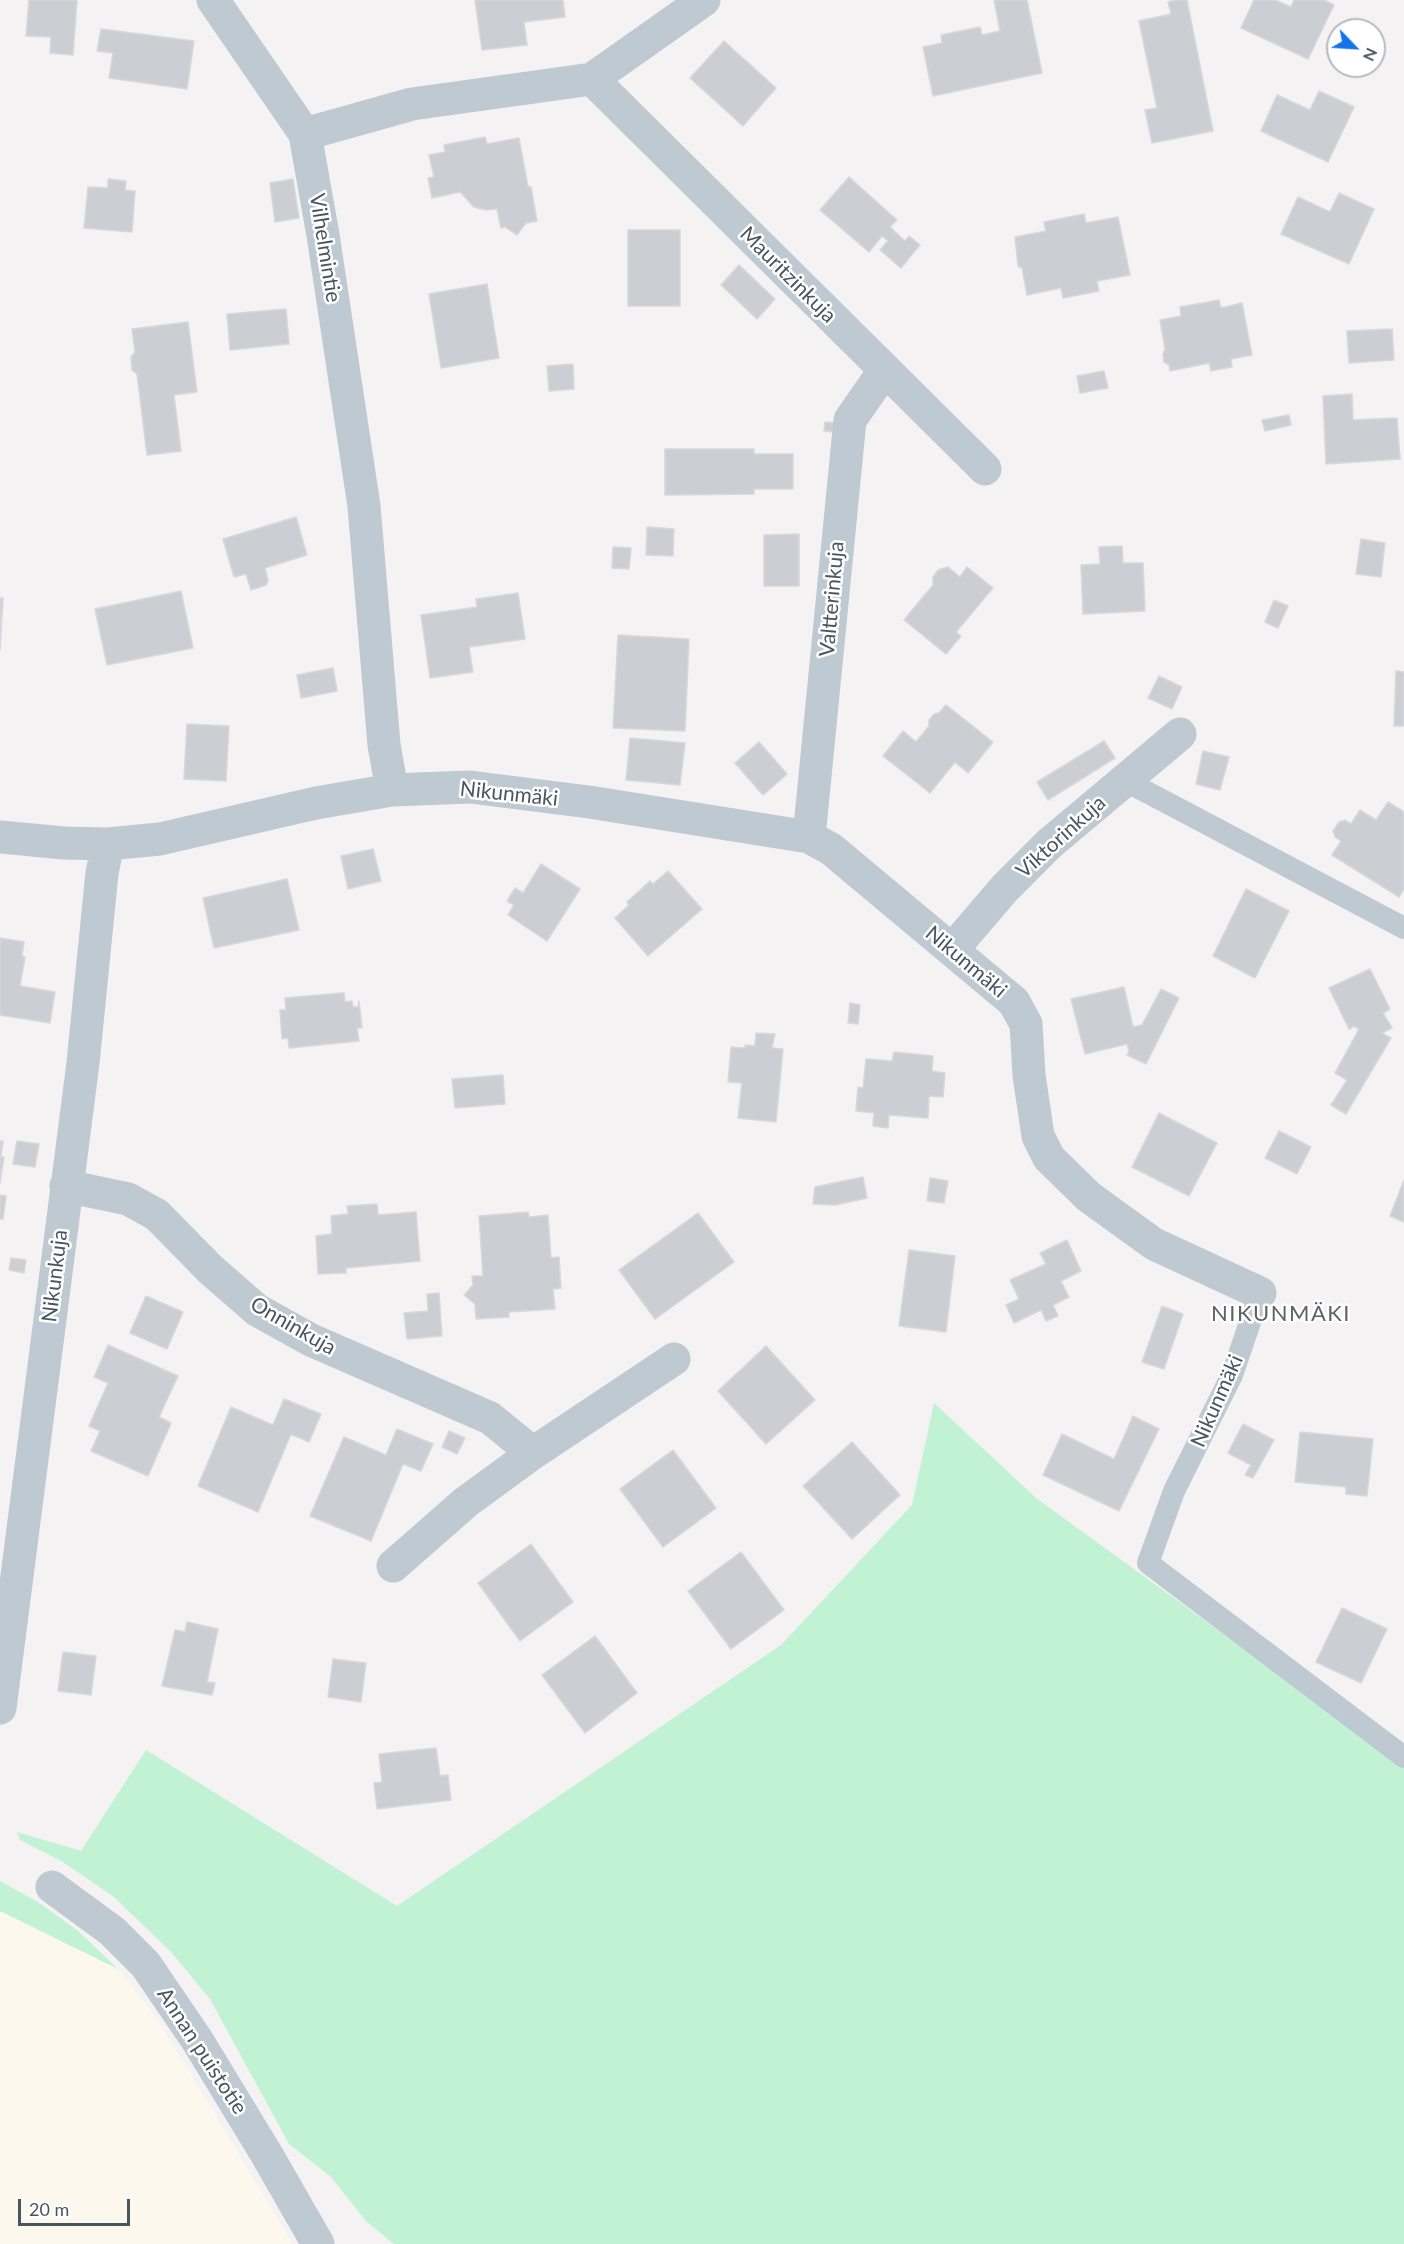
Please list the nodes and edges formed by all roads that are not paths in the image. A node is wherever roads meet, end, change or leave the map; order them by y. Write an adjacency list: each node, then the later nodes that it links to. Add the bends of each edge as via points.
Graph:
1 (213, 0): 4 (street)
2 (704, 0): 3 (street)
3 (592, 79): 4 (street, via 412,104); 5 (street, Mauritzinkuja)
4 (305, 134): 9 (street, Vilhelmintie, via 364,506 384,745)
5 (884, 371): 6 (street, Mauritzinkuja); 11 (street, Valtterinkuja, via 850,420)
6 (985, 470)
7 (1179, 734): 8 (street, Viktorinkuja)
8 (1124, 780): 13 (lane); 14 (street, Viktorinkuja, via 1049,844)
9 (392, 790): 11 (street, Nikunmäki, via 470,787); 12 (street, Nikunmäki, via 160,839)
10 (0, 837): 12 (street, Nikunmäki)
11 (809, 837): 14 (street, Nikunmäki, via 831,849)
12 (108, 844): 15 (street, Nikunkuja)
13 (1404, 928)
14 (952, 950): 16 (street, Nikunmäki, via 1014,1002 1026,1024 1038,1136 1049,1158 1089,1197 1154,1244)
15 (66, 1186): 18 (street, Onninkuja, via 128,1200 157,1215 257,1310 310,1340 490,1418); 20 (street, Nikunkuja)
16 (1260, 1293): 21 (lane, Nikunmäki, via 1232,1375 1174,1491 1148,1563)
17 (674, 1359): 18 (street)
18 (533, 1453): 19 (street, via 466,1502)
19 (393, 1566)
20 (0, 1708)
21 (1404, 1757)
22 (52, 1887): 23 (street, Annan puistotie, via 111,1931 146,1965 209,2060)
23 (318, 2244)

